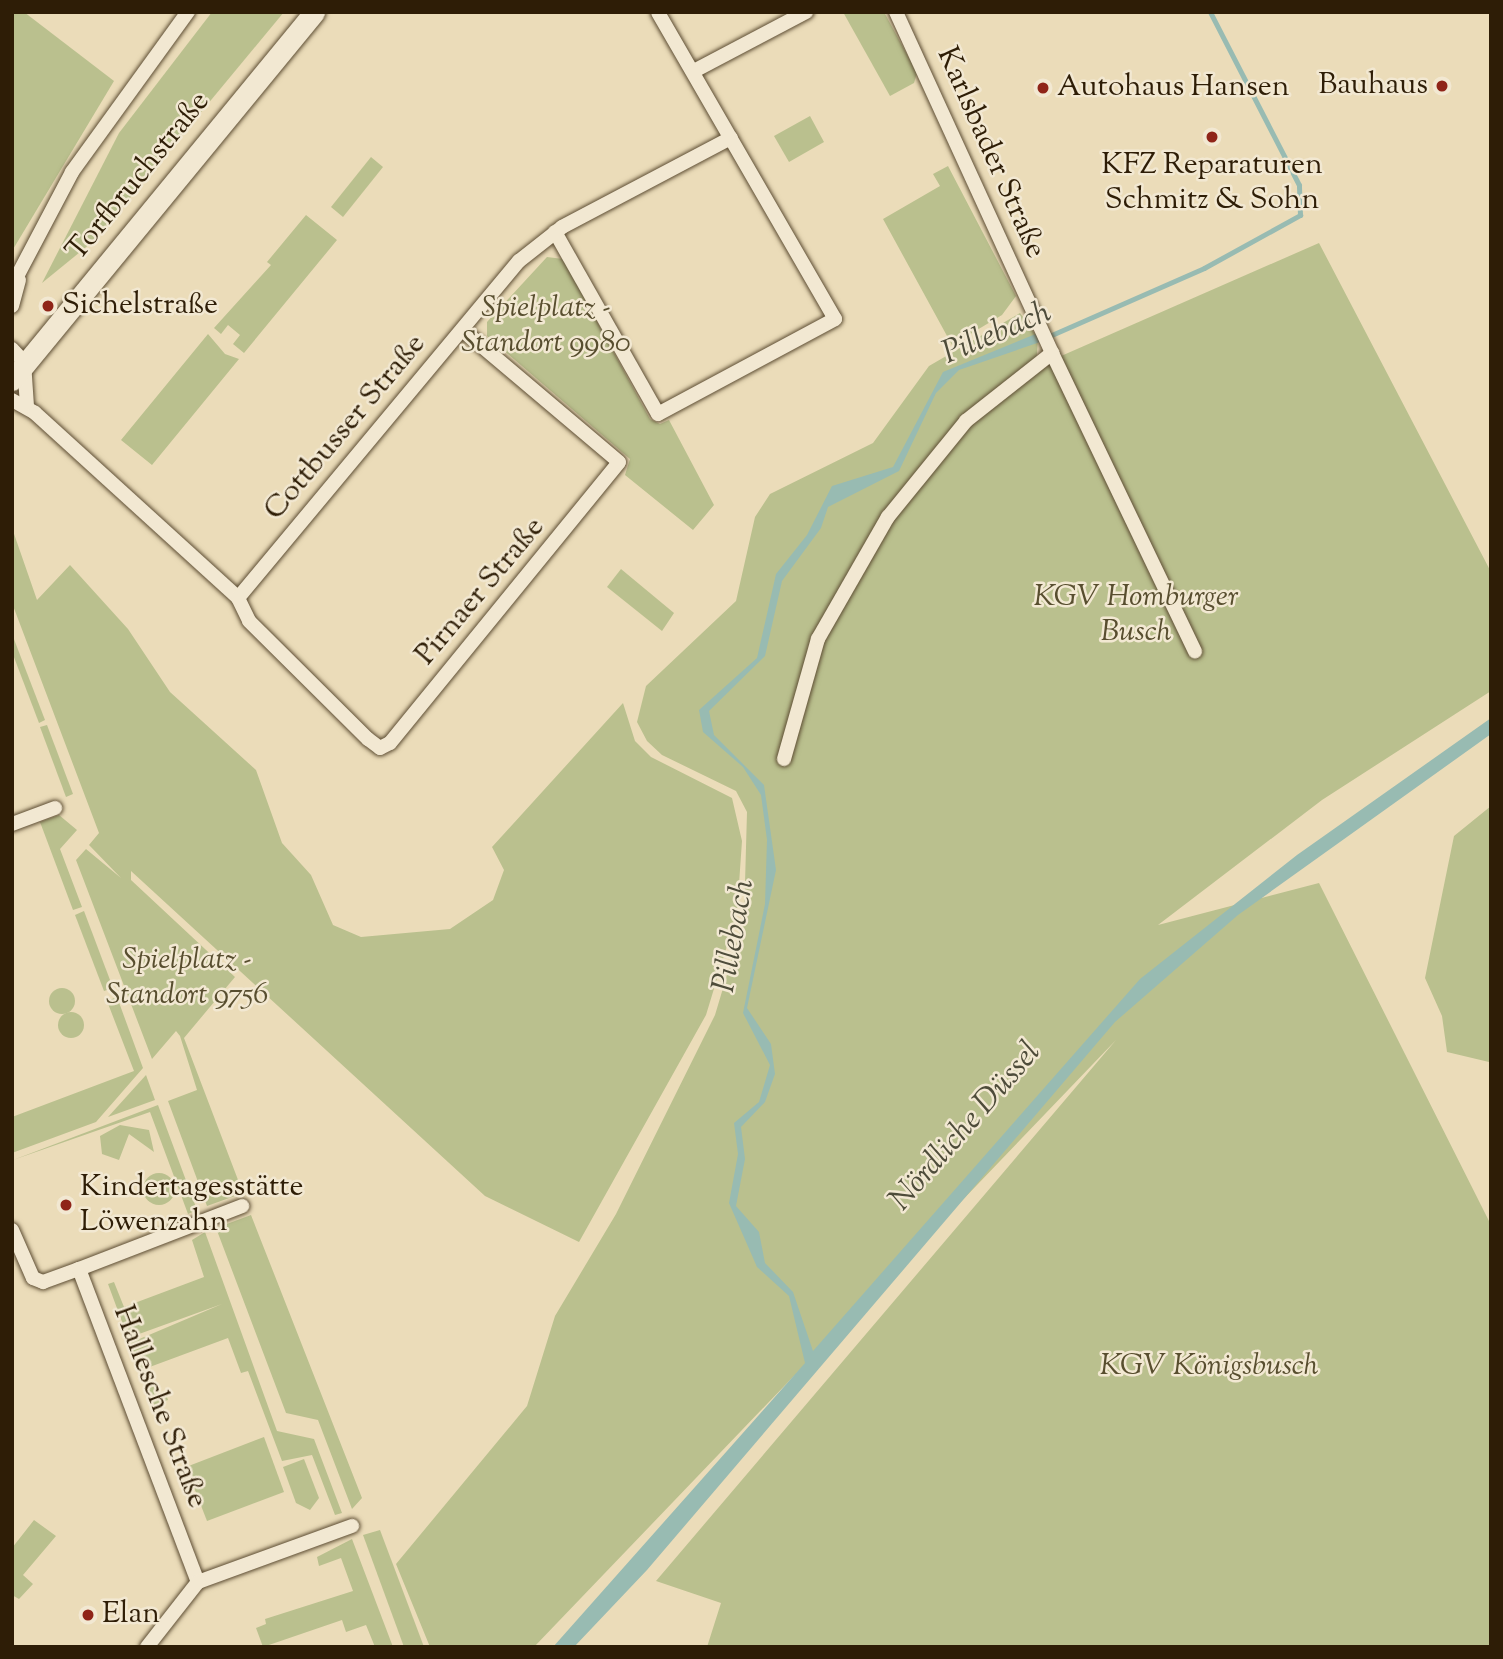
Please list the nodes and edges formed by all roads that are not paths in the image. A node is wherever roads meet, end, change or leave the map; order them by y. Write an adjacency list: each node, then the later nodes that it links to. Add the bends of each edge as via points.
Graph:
1 (188, 12): 9 (street, via 72,172)
2 (314, 12): 14 (main road, Torfbruchstraße)
3 (657, 12): 6 (street)
4 (806, 12): 6 (street)
5 (896, 12): 13 (street, Karlsbader Straße)
6 (694, 71): 7 (street)
7 (731, 138): 8 (street, Cottbusser Straße); 8 (street, via 835,319 682,405 658,414)
8 (555, 232): 12 (street, Cottbusser Straße, via 519,261)
9 (23, 265): 10 (street); 11 (street)
10 (12, 286)
11 (12, 306)
12 (463, 330): 17 (street, Cottbusser Straße); 17 (street, Pirnaer Straße, via 619,462 390,743 380,748 362,734 249,621)
13 (1051, 351): 18 (street, Karlsbader Straße); 19 (street, via 966,421 888,517 818,639)
14 (16, 363): 16 (street)
15 (12, 400): 16 (street)
16 (27, 406): 17 (street)
17 (238, 598)
18 (1195, 651)
19 (784, 759)
20 (55, 808): 21 (street)
21 (12, 824)
22 (242, 1206): 24 (street)
23 (12, 1230): 24 (street, via 33,1278 43,1282)
24 (79, 1269): 26 (street, Hallesche Straße)
25 (352, 1526): 26 (street)
26 (198, 1582): 27 (street)
27 (147, 1647)

